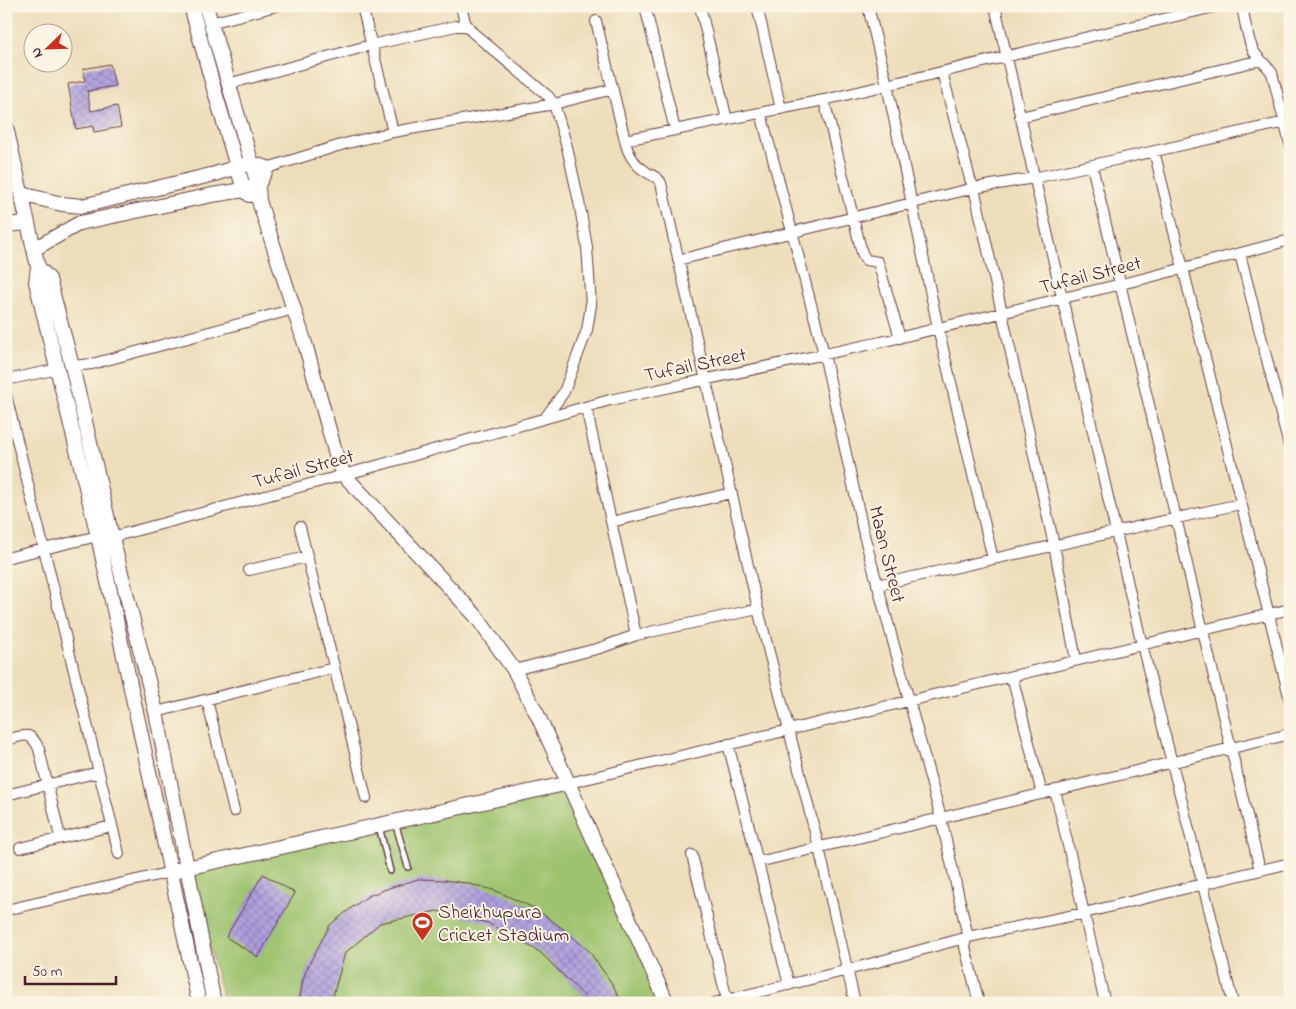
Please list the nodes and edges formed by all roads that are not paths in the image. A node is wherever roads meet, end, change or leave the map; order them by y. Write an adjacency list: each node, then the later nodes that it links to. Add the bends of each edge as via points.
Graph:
1 (192, 6): 38 (street)
2 (206, 6): 14 (street)
3 (276, 6): 14 (street)
4 (362, 6): 16 (street)
5 (461, 6): 15 (street)
6 (645, 6): 31 (street)
7 (700, 6): 28 (street)
8 (757, 6): 25 (street)
9 (868, 6): 21 (street)
10 (995, 6): 17 (street)
11 (1218, 6): 17 (street)
12 (1242, 6): 18 (street, via 1254,53)
13 (596, 21): 22 (street)
14 (210, 23): 20 (street)
15 (468, 26): 16 (street); 24 (street)
16 (370, 46): 20 (street); 32 (street)
17 (1006, 57): 19 (street); 27 (street)
18 (1261, 60): 27 (street); 29 (street, via 1272,73)
19 (942, 72): 21 (street); 42 (street)
20 (228, 84): 36 (street)
21 (887, 85): 23 (street); 46 (street)
22 (613, 89): 24 (street); 33 (street)
23 (824, 100): 25 (street); 47 (street)
24 (554, 104): 32 (street); 70 (street, via 579,202 587,247 591,305 588,330 564,392)
25 (781, 109): 26 (street)
26 (761, 113): 28 (street); 50 (street, Maan Street)
27 (1020, 117): 40 (street)
28 (727, 120): 31 (street)
29 (1287, 122): 34 (street); 35 (street)
30 (6, 127): 44 (street)
31 (675, 130): 33 (street)
32 (393, 132): 39 (street)
33 (625, 140): 54 (street, via 636,163 661,183)
34 (1290, 144)
35 (1154, 152): 37 (street); 56 (street)
36 (251, 163): 38 (street); 39 (street); 41 (street)
37 (1092, 166): 40 (street); 57 (street)
38 (236, 167): 43 (street); 44 (street, via 82,206)
39 (267, 168): 41 (street)
40 (1034, 178): 42 (street); 58 (street)
41 (258, 185): 43 (street); 45 (street)
42 (974, 188): 46 (street); 60 (street)
43 (244, 190): 45 (street); 52 (street, via 80,223)
44 (21, 194): 48 (street)
45 (259, 201): 59 (street)
46 (912, 204): 47 (street); 61 (street)
47 (853, 218): 50 (street); 62 (street, via 864,258 878,262)
48 (28, 223): 49 (street); 52 (street)
49 (6, 225)
50 (793, 233): 54 (street); 63 (street, Maan Street)
51 (1290, 240): 53 (street, Tufail Street)
52 (34, 249): 55 (street)
53 (1240, 254): 56 (street, Tufail Street); 71 (street)
54 (678, 260): 66 (street)
55 (38, 268): 64 (street, via 49,280); 65 (street, via 36,282)
56 (1183, 268): 57 (street, Tufail Street); 74 (street)
57 (1120, 284): 58 (street, Tufail Street); 75 (street)
58 (1062, 298): 60 (street, Tufail Street); 78 (street)
59 (294, 309): 64 (street, via 92,364); 72 (street)
60 (1002, 313): 61 (street, Tufail Street); 81 (street)
61 (938, 328): 62 (street, Tufail Street); 85 (street)
62 (900, 338): 63 (street, Tufail Street)
63 (824, 354): 66 (street, Tufail Street); 87 (street, Maan Street)
64 (72, 366): 80 (street)
65 (58, 369): 67 (street); 79 (street)
66 (706, 379): 69 (street, Tufail Street); 73 (street)
67 (6, 380)
68 (6, 395): 82 (street)
69 (586, 407): 70 (street, Tufail Street); 76 (street)
70 (545, 418): 72 (street, Tufail Street)
71 (1290, 450)
72 (344, 475): 80 (street, Tufail Street); 96 (street, via 476,616)
73 (732, 493): 76 (street); 88 (street)
74 (1240, 504): 75 (street); 90 (street)
75 (1176, 518): 78 (street); 91 (street)
76 (611, 522): 92 (street)
77 (300, 527): 83 (street)
78 (1116, 532): 81 (street); 93 (street)
79 (98, 536): 82 (street); 131 (street)
80 (112, 537): 101 (street)
81 (1054, 545): 85 (street); 94 (street)
82 (43, 549): 84 (street); 108 (street)
83 (307, 557): 86 (street); 95 (street)
84 (6, 558)
85 (993, 559): 87 (street)
86 (249, 570)
87 (877, 585): 100 (street, Maan Street)
88 (758, 609): 92 (street); 102 (street)
89 (1290, 609): 90 (street)
90 (1269, 614): 91 (street); 99 (street)
91 (1203, 630): 93 (street); 106 (street)
92 (636, 636): 96 (street)
93 (1142, 644): 94 (street); 107 (street)
94 (1076, 660): 97 (street)
95 (334, 668): 98 (street); 114 (street)
96 (514, 670): 109 (street)
97 (1012, 676): 100 (street); 112 (street)
98 (208, 700): 101 (street); 115 (street)
99 (1290, 700)
100 (910, 701): 102 (street); 116 (street, Maan Street)
101 (156, 712): 128 (street)
102 (788, 730): 105 (street); 122 (street)
103 (1290, 734): 106 (street)
104 (6, 740): 110 (street, via 32,736 39,749)
105 (728, 744): 109 (street); 125 (street)
106 (1231, 748): 107 (street); 129 (street)
107 (1172, 762): 111 (street); 132 (street)
108 (99, 772): 110 (street); 119 (street)
109 (569, 783): 117 (street); 141 (street)
110 (48, 785): 113 (street); 120 (street)
111 (1055, 790): 112 (street); 134 (street)
112 (1042, 794): 116 (street)
113 (6, 795)
114 (366, 798)
115 (234, 811)
116 (941, 818): 122 (street); 135 (street, Maan Street)
117 (394, 821): 118 (street); 127 (lane)
118 (378, 825): 128 (street); 130 (lane)
119 (112, 826): 120 (street); 123 (street)
120 (60, 837): 121 (street)
121 (20, 848)
122 (819, 848): 125 (street); 136 (street)
123 (119, 854)
124 (692, 855): 138 (street)
125 (758, 862): 137 (street)
126 (1290, 863): 129 (street)
127 (408, 867)
128 (186, 868): 131 (street); 140 (street)
129 (1260, 870): 132 (street)
130 (390, 871)
131 (171, 872): 133 (street); 139 (street)
132 (1203, 885): 134 (street); 146 (street)
133 (6, 910)
134 (1084, 913): 135 (street); 145 (street)
135 (968, 937): 136 (street); 144 (street, Maan Street, via 965,947)
136 (848, 970): 137 (street); 143 (street)
137 (789, 985): 138 (street)
138 (727, 1000): 142 (street)
139 (200, 1003)
140 (214, 1003)
141 (667, 1003)
142 (714, 1003)
143 (855, 1003)
144 (979, 1003)
145 (1106, 1003)
146 (1233, 1003)

